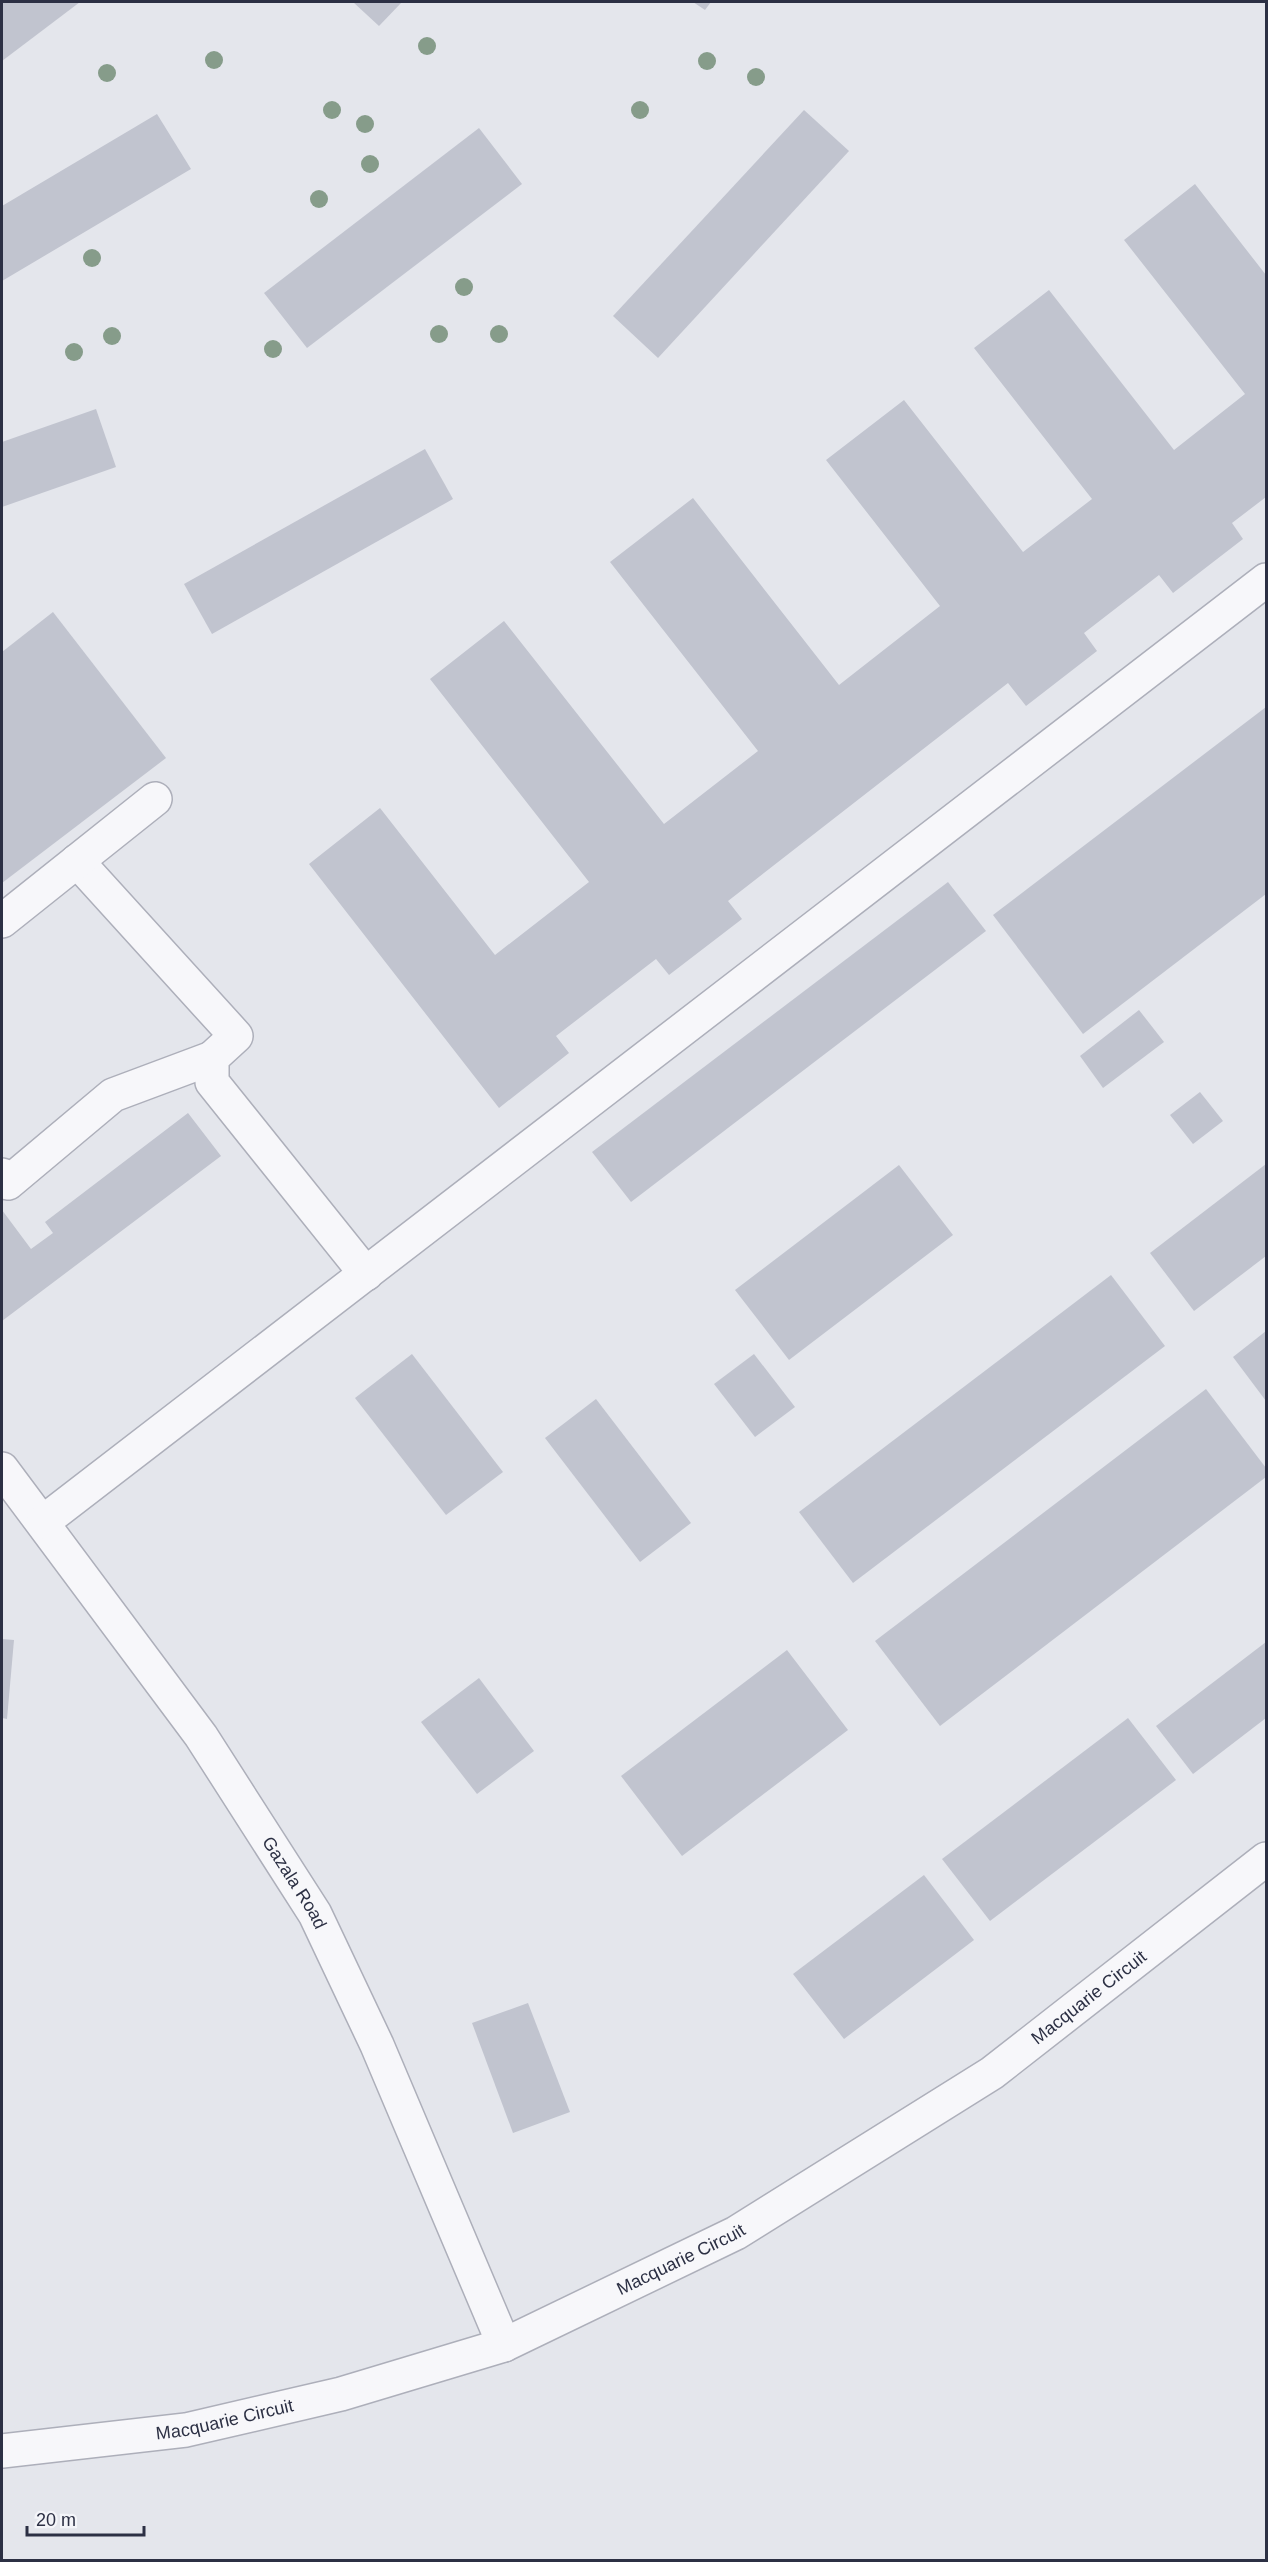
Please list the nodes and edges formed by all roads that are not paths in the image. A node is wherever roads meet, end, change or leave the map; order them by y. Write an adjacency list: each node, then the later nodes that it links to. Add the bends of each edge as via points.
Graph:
1 (1266, 580): 7 (street)
2 (155, 799): 3 (street)
3 (77, 861): 4 (street); 5 (street, via 236,1036)
4 (2, 921)
5 (212, 1058): 6 (street, via 113,1095 8,1183); 7 (street, via 212,1082)
6 (2, 1175)
7 (366, 1274): 9 (street)
8 (2, 1468): 9 (street, Gazala Road)
9 (43, 1522): 11 (street, Gazala Road, via 201,1736 315,1914 377,2045)
10 (1266, 1859): 11 (street, Macquarie Circuit, via 992,2073 736,2234)
11 (504, 2345): 12 (street, Macquarie Circuit, via 341,2394 186,2430)
12 (2, 2451)

